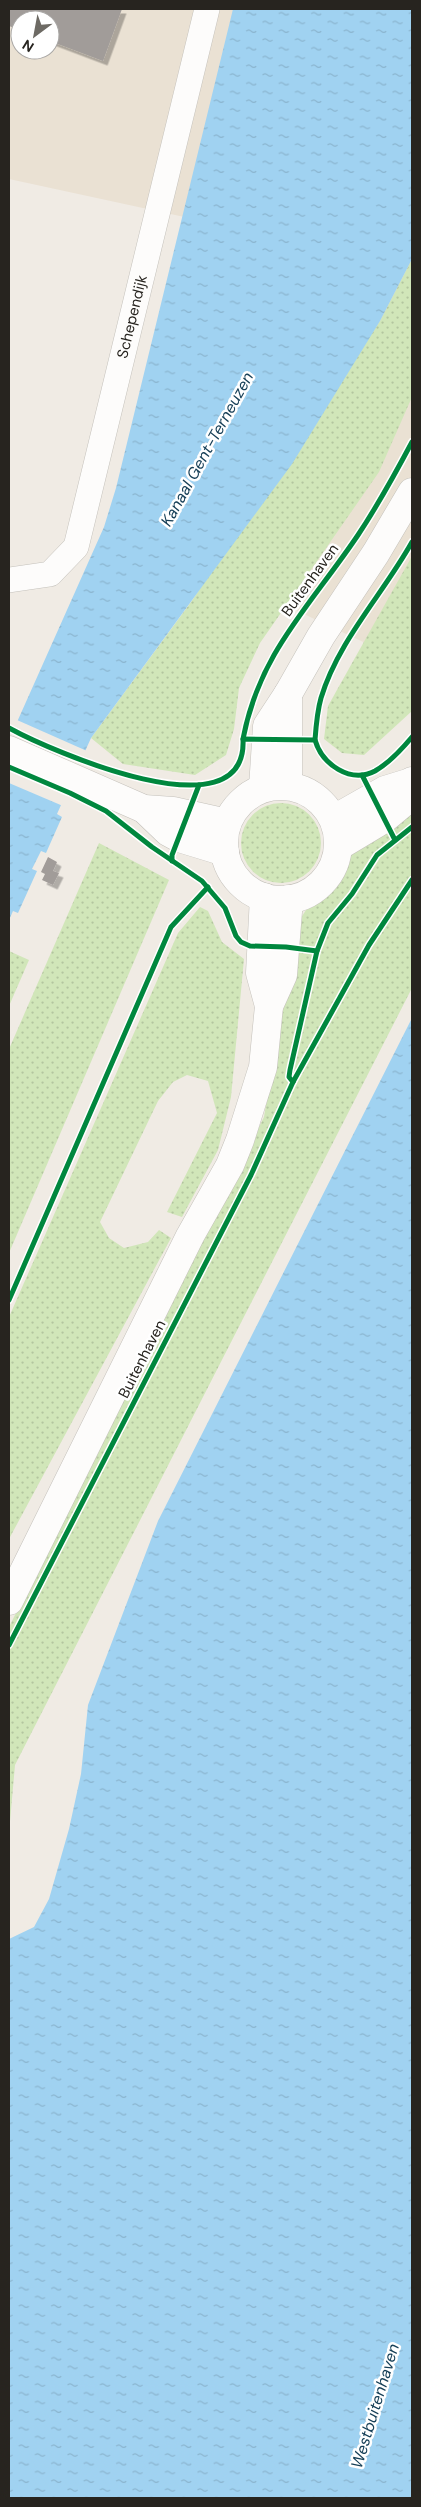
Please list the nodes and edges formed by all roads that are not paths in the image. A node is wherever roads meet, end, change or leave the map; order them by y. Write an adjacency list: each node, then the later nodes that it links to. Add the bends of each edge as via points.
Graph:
1 (207, 9): 3 (street, Schependijk, via 76,547 50,574)
2 (412, 492): 6 (main road, via 267,726)
3 (9, 580)
4 (9, 750): 7 (main road)
5 (412, 781): 8 (main road, via 385,790); 10 (main road, via 402,804)
6 (276, 787): 8 (main road, via 312,794 323,802); 9 (main road, via 241,801)
7 (144, 809): 9 (main road, via 174,811); 11 (main road, via 178,838)
8 (334, 818): 10 (main road)
9 (227, 823): 11 (main road)
10 (339, 846): 12 (main road, via 335,862 322,883 307,894)
11 (224, 852): 12 (main road, via 242,885)
12 (276, 898): 13 (main road, Buitenhaven, via 283,975 269,1006 263,1067 230,1165 190,1236)
13 (9, 1601)

